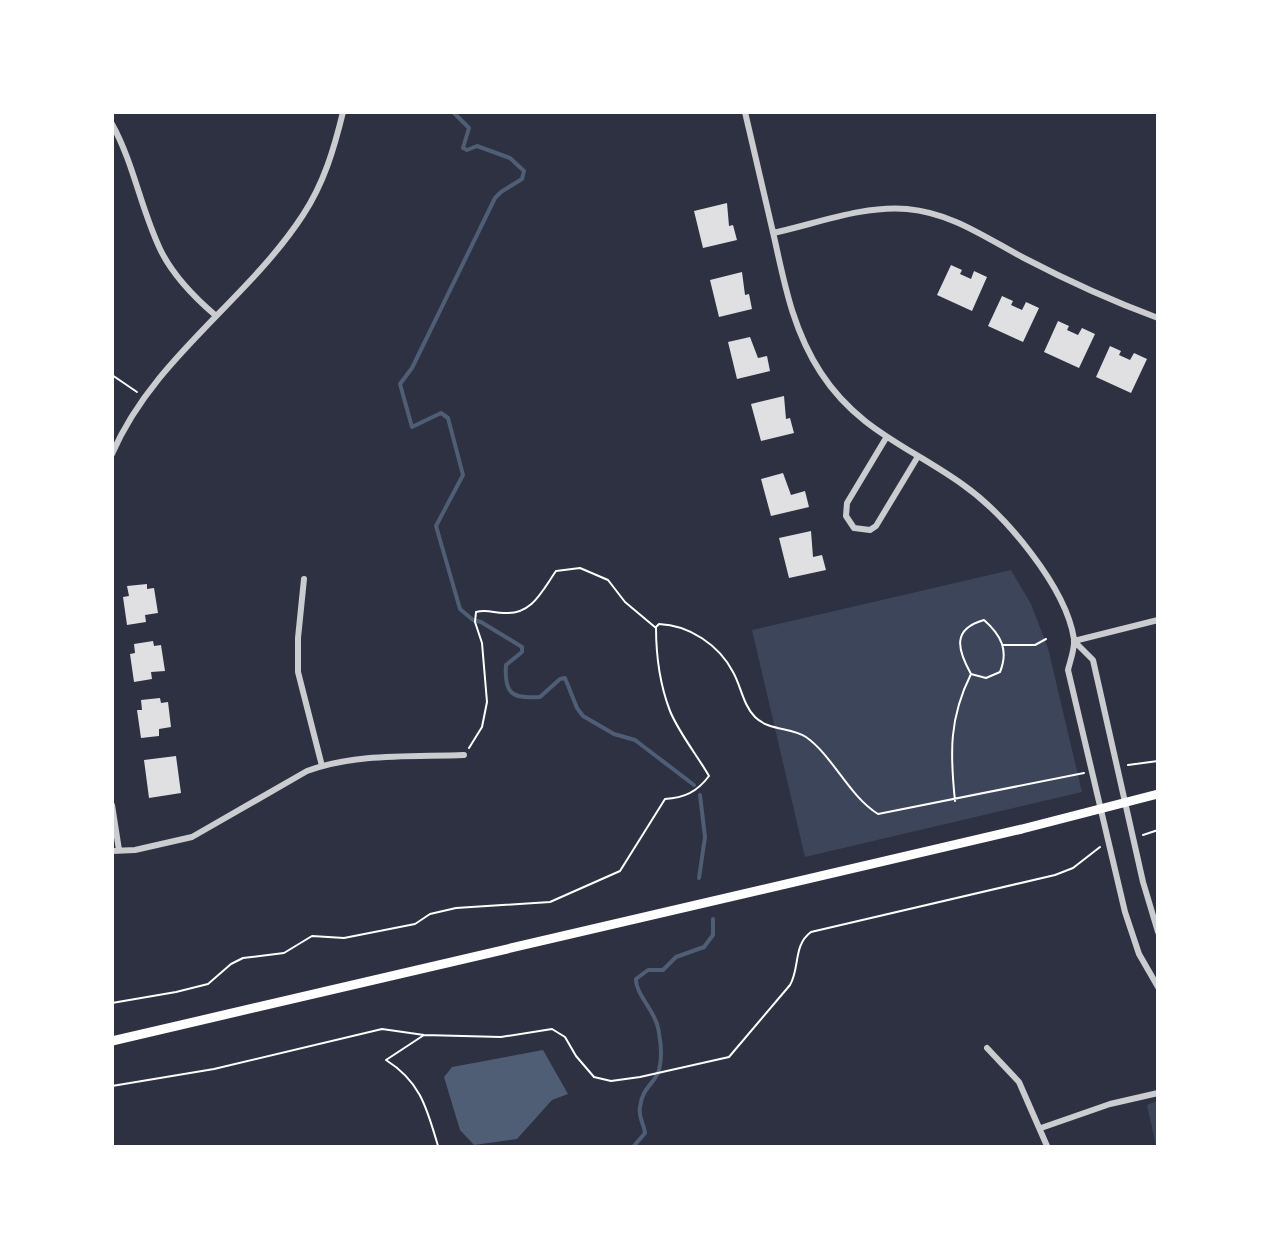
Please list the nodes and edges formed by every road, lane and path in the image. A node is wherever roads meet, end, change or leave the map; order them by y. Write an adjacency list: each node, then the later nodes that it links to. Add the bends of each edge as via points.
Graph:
1 (344, 112): 5 (street, via 325,173 303,216)
2 (745, 112): 4 (street)
3 (112, 124): 5 (street, via 126,149 161,251 177,276)
4 (773, 233): 6 (street, via 870,211 906,209 935,213 1085,289); 9 (street, via 790,305 821,374 846,405)
5 (214, 315): 8 (street)
6 (1158, 318)
7 (112, 375): 8 (path)
8 (144, 397): 10 (street)
9 (886, 438): 11 (street); 11 (street, via 848,503 846,516 854,528 870,530 876,526)
10 (112, 454)
11 (917, 458): 16 (street, via 962,484 1005,522 1050,583 1067,616)
12 (304, 579): 21 (street, via 298,672)
13 (1158, 620): 16 (street)
14 (656, 628): 19 (path, via 624,602 608,580 580,568 556,571 534,604 517,612 476,612 487,702 482,727); 25 (path, via 659,624 672,624 695,633 714,648 733,671 755,717 767,725 806,737 864,805 878,814); 35 (path, via 656,649 671,713 709,776 702,786 682,798 665,799 620,871 550,902 441,910 415,924 344,938 312,936 284,953 243,958 208,984)
15 (1046, 639): 17 (path, via 1035,645)
16 (1074, 641): 22 (street, via 1093,660); 23 (street, via 1068,670)
17 (1004, 645): 18 (path, via 1005,660 1000,672 986,678); 18 (path, via 984,620 968,625 961,635 961,651)
18 (970, 674): 25 (path, via 953,720 951,762)
19 (464, 755): 21 (street, via 386,758)
20 (1158, 761): 22 (path)
21 (322, 766): 32 (street, via 192,837)
22 (1119, 766): 26 (street)
23 (1093, 771): 25 (path); 28 (street)
24 (1158, 794): 26 (main road)
25 (955, 801)
26 (1127, 801): 28 (main road); 30 (street)
27 (112, 805): 32 (street)
28 (1101, 807): 31 (street); 37 (main road, via 1022,829)
29 (1158, 830): 30 (path)
30 (1134, 837): 33 (street)
31 (1110, 843): 34 (street, via 1125,912 1139,954); 36 (path, via 1096,848 1073,868 1055,875 811,932 803,938 796,975 790,985 729,1057 712,1063 611,1081 594,1077 565,1037 552,1029 501,1037)
32 (116, 851)
33 (1158, 932)
34 (1158, 987)
35 (112, 1003)
36 (424, 1035): 39 (path, via 382,1029 214,1070); 42 (path, via 386,1060 410,1077 427,1110)
37 (112, 1041)
38 (987, 1048): 41 (street, via 1019,1082)
39 (112, 1086)
40 (1158, 1093): 41 (street, via 1110,1104)
41 (1041, 1128): 43 (street)
42 (438, 1146)
43 (1047, 1146)

